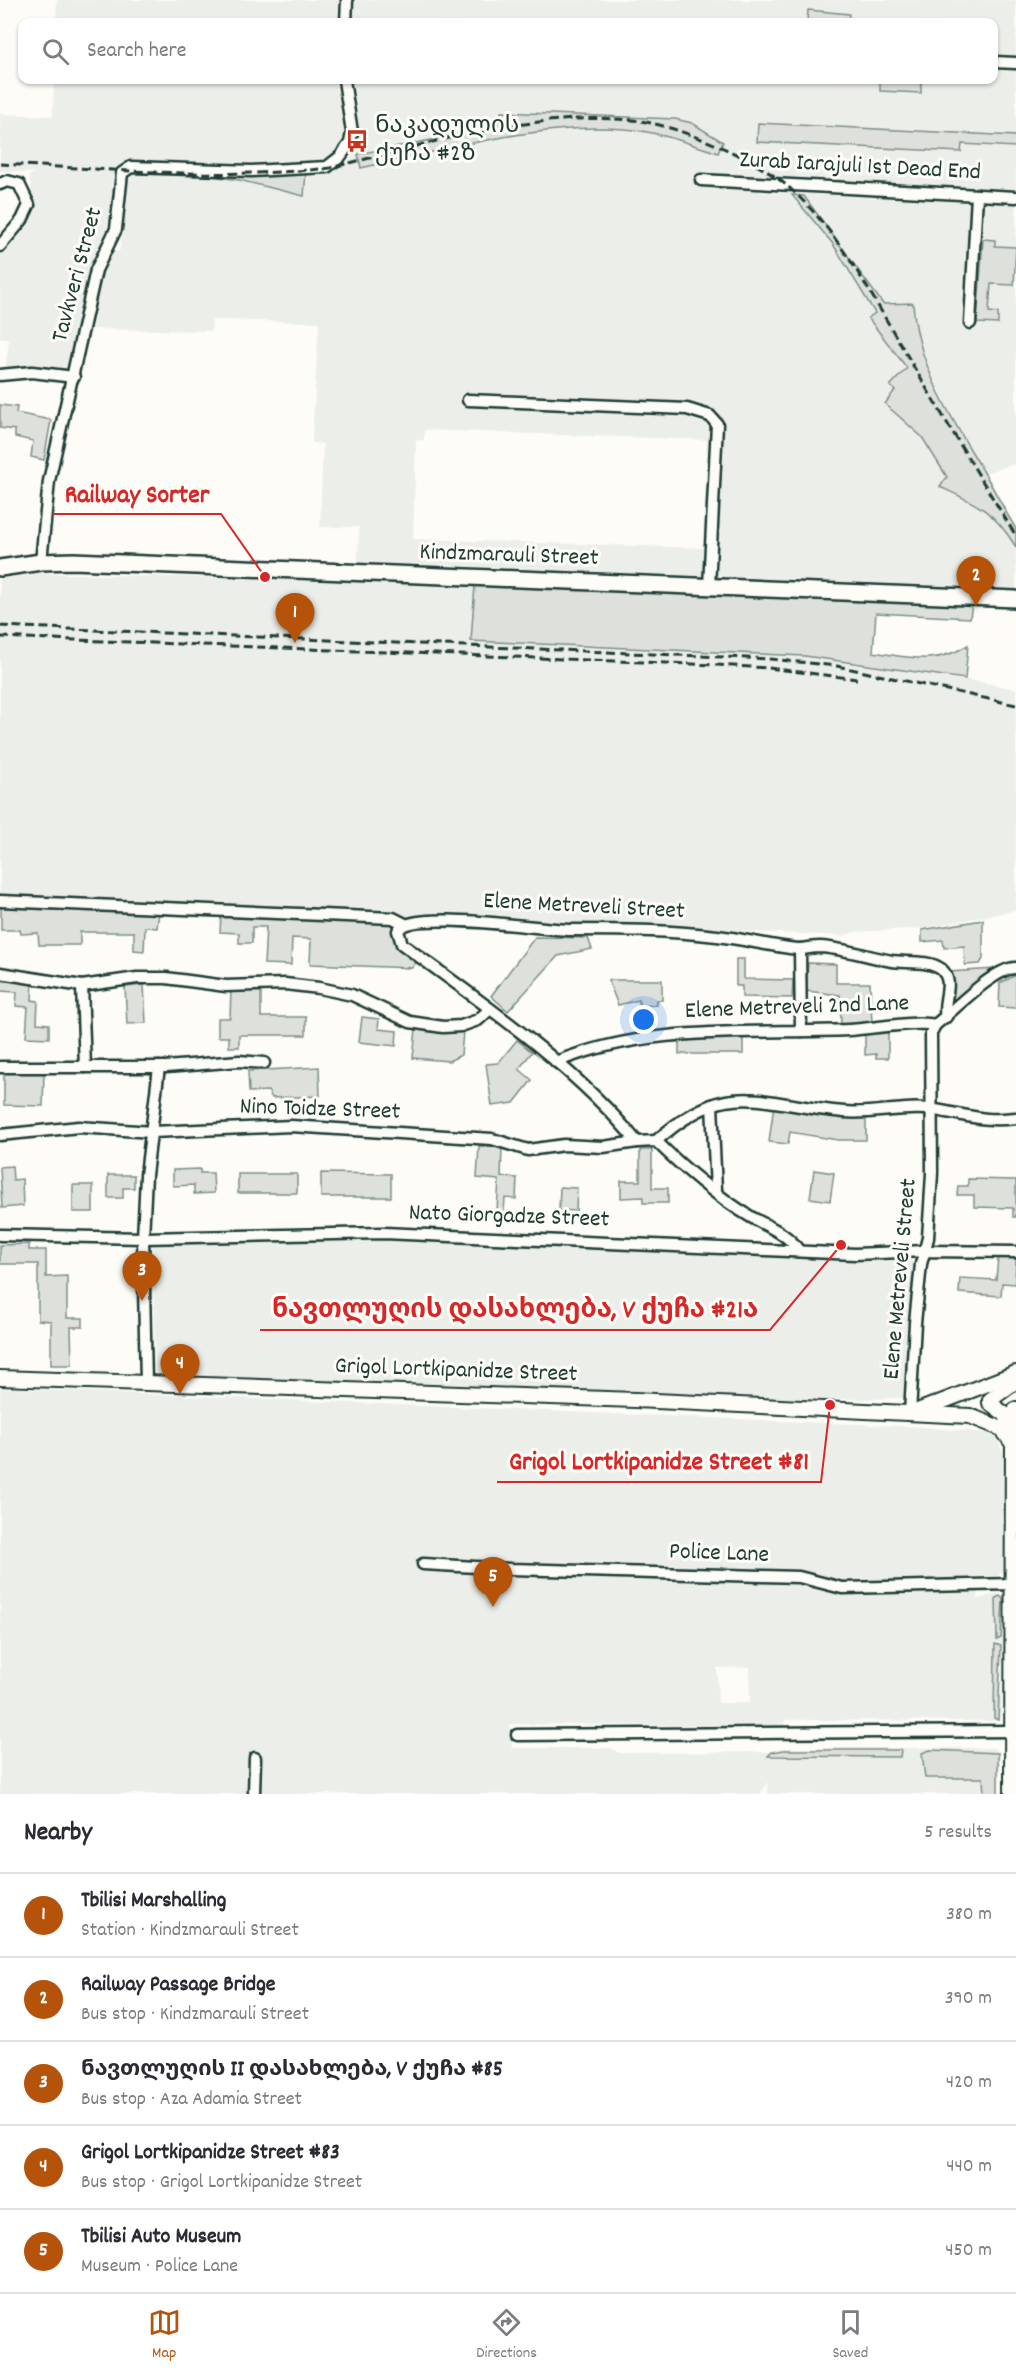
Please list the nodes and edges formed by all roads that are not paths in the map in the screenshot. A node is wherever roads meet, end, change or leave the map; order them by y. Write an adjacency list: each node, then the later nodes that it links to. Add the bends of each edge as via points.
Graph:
1 (347, 0): 2 (street)
2 (346, 18)
3 (998, 62): 4 (street)
4 (1016, 63)
5 (345, 84): 13 (street, Tavkveri Street, via 352,132 346,150 333,163 319,168 251,171 148,167 122,173 114,238 96,270)
6 (701, 180): 8 (street, Zurab Iarajuli 1st Dead End)
7 (0, 184): 10 (street, via 19,184 29,206)
8 (977, 195): 9 (street, Zurab Iarajuli 1st Dead End); 11 (street)
9 (1016, 197)
10 (0, 246)
11 (970, 323)
12 (0, 375): 13 (street, via 32,372)
13 (74, 377): 15 (street, Tavkveri Street, via 49,481)
14 (468, 400): 17 (street, via 687,409 710,416 717,424)
15 (41, 562): 16 (main road, Kindzmarauli Street); 17 (main road, Kindzmarauli Street)
16 (0, 568)
17 (710, 587): 18 (main road, Kindzmarauli Street)
18 (1016, 599)
19 (0, 901): 20 (street, Elene Metreveli Street, via 393,918)
20 (405, 924): 21 (street, Elene Metreveli Street, via 445,921 554,930 628,929 717,936); 25 (street, via 398,932 402,944)
21 (800, 949): 26 (street, Elene Metreveli Street, via 821,947 938,967 947,980); 28 (street)
22 (1016, 968): 26 (street, via 1002,972)
23 (0, 973): 24 (street)
24 (82, 986): 25 (street, via 137,978 226,986 285,984 352,995 410,1022 443,1027 477,1020); 32 (street)
25 (490, 1009): 29 (street)
26 (946, 1017): 27 (street)
27 (935, 1025): 28 (street, Elene Metreveli 2nd Lane); 35 (street, Elene Metreveli Street, via 931,1033)
28 (801, 1031): 29 (street, Elene Metreveli 2nd Lane, via 677,1034 597,1047)
29 (556, 1062): 40 (street)
30 (264, 1064): 33 (street, via 239,1061)
31 (0, 1067): 32 (street)
32 (85, 1067): 33 (street)
33 (159, 1067): 37 (street)
34 (712, 1105): 35 (street, via 749,1097 844,1112); 39 (street, via 678,1122); 41 (street)
35 (934, 1110): 36 (street, via 984,1120); 45 (street, Elene Metreveli Street)
36 (1016, 1118)
37 (152, 1132): 38 (street, Nino Toidze Street, via 79,1128); 40 (street, Nino Toidze Street, via 302,1126 492,1139 528,1150); 43 (street)
38 (0, 1136)
39 (656, 1141): 40 (street, Nino Toidze Street); 41 (street, via 680,1165)
40 (637, 1142)
41 (716, 1190): 44 (street, via 750,1216 778,1229)
42 (0, 1235): 43 (street, Nato Giorgadze Street)
43 (143, 1238): 44 (street, Nato Giorgadze Street, via 384,1233); 50 (street)
44 (800, 1251): 45 (street, Nato Giorgadze Street)
45 (925, 1251): 46 (street, Nato Giorgadze Street); 54 (street, Elene Metreveli Street, via 914,1336)
46 (1016, 1252)
47 (1016, 1373): 51 (street, Grigol Lortkipanidze Street)
48 (0, 1378): 50 (street, Grigol Lortkipanidze Street)
49 (1016, 1381): 52 (street)
50 (146, 1383): 54 (street, Grigol Lortkipanidze Street)
51 (970, 1390): 52 (street, via 985,1391); 54 (street, Grigol Lortkipanidze Street); 55 (street, via 961,1406)
52 (990, 1401): 55 (street, via 986,1413); 56 (street, via 1006,1415)
53 (1016, 1409): 56 (street)
54 (910, 1414): 55 (street, Grigol Lortkipanidze Street)
55 (973, 1417): 56 (street, via 1002,1429)
56 (1013, 1439): 58 (street)
57 (423, 1564): 58 (street, Police Lane, via 799,1577 842,1588)
58 (1012, 1584): 59 (street)
59 (1012, 1731): 60 (street); 63 (street)
60 (517, 1735)
61 (255, 1758): 62 (street)
62 (254, 1794)
63 (1012, 1794)

